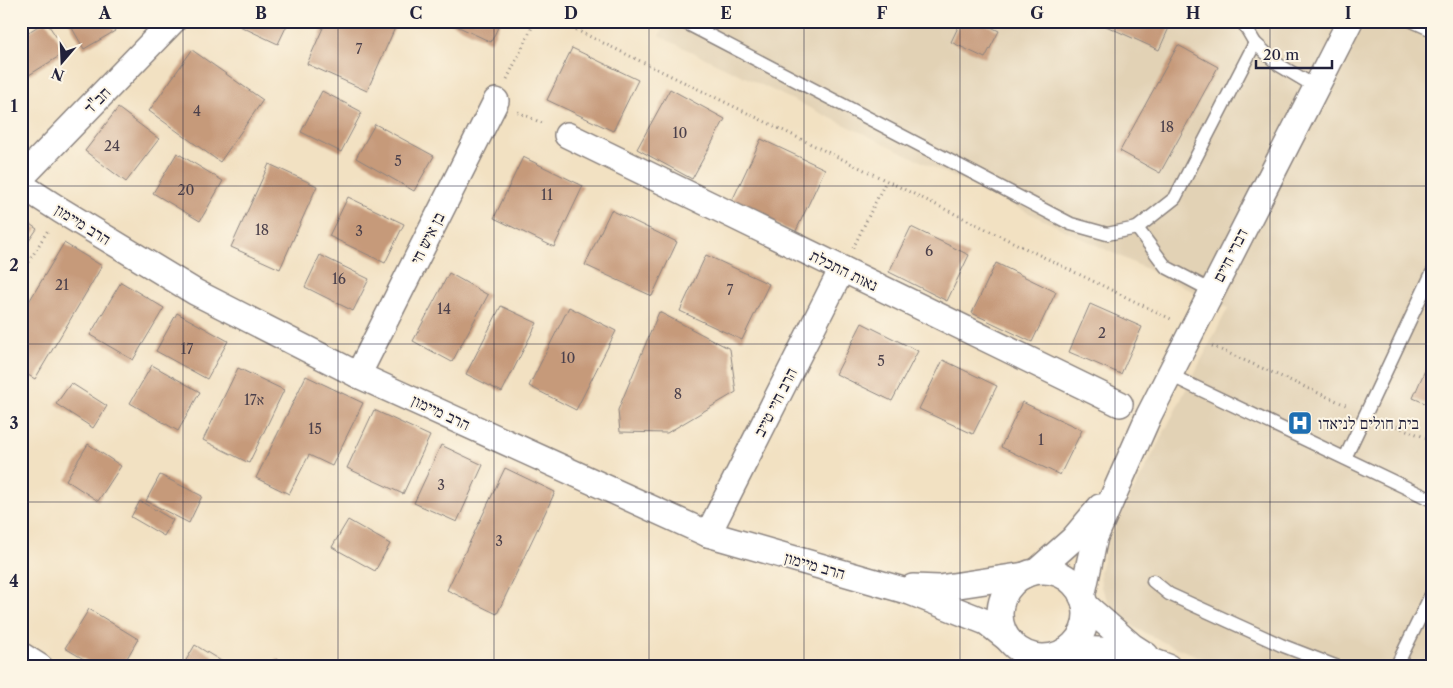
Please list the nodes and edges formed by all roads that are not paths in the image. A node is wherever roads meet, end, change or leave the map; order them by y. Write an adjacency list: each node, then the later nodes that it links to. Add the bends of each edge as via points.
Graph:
1 (173, 21): 11 (street, חב"ד)
2 (1242, 21): 7 (lane)
3 (1350, 21): 8 (street, דברי חיים)
4 (1412, 21): 6 (lane)
5 (686, 23): 13 (lane, via 1071,224 1107,234)
6 (1432, 30)
7 (1256, 44): 8 (lane, via 1279,64); 13 (lane, via 1175,198)
8 (1316, 87): 16 (street, דברי חיים)
9 (496, 101): 17 (street, בן איש חי)
10 (567, 135): 14 (street, נאות התכלת)
11 (21, 178)
12 (21, 185): 17 (street, הרב מיימון, via 195,292)
13 (1137, 228): 16 (lane, via 1166,267)
14 (842, 269): 19 (street, נאות התכלת); 23 (street, הרב חיי טייב)
15 (1432, 273): 20 (lane)
16 (1212, 291): 18 (street, דברי חיים)
17 (358, 375): 23 (street, הרב מיימון)
18 (1170, 375): 20 (lane); 21 (street, דברי חיים, via 1148,414)
19 (1120, 404)
20 (1345, 458): 22 (lane)
21 (1114, 490): 24 (street, דברי חיים, via 1073,539); 28 (street, דברי חיים, via 1095,537)
22 (1432, 500)
23 (708, 534): 26 (street, הרב מיימון)
24 (1032, 573): 26 (street, הרב מיימון, via 939,588); 28 (street, via 1048,571 1059,574 1077,587); 30 (street, via 1015,581 1001,603 1002,628)
25 (1153, 581): 32 (lane, via 1169,594 1281,645)
26 (886, 585): 30 (street, הרב מיימון, via 986,622)
27 (1432, 593): 36 (lane)
28 (1084, 601): 29 (street, via 1086,618 1083,631); 33 (street, via 1132,646)
29 (1065, 652): 30 (street, via 1040,657); 33 (street, via 1104,649 1129,653)
30 (1019, 654)
31 (21, 655): 34 (street)
32 (1309, 662): 35 (lane)
33 (1163, 665)
34 (40, 667)
35 (1338, 667)
36 (1396, 667)

